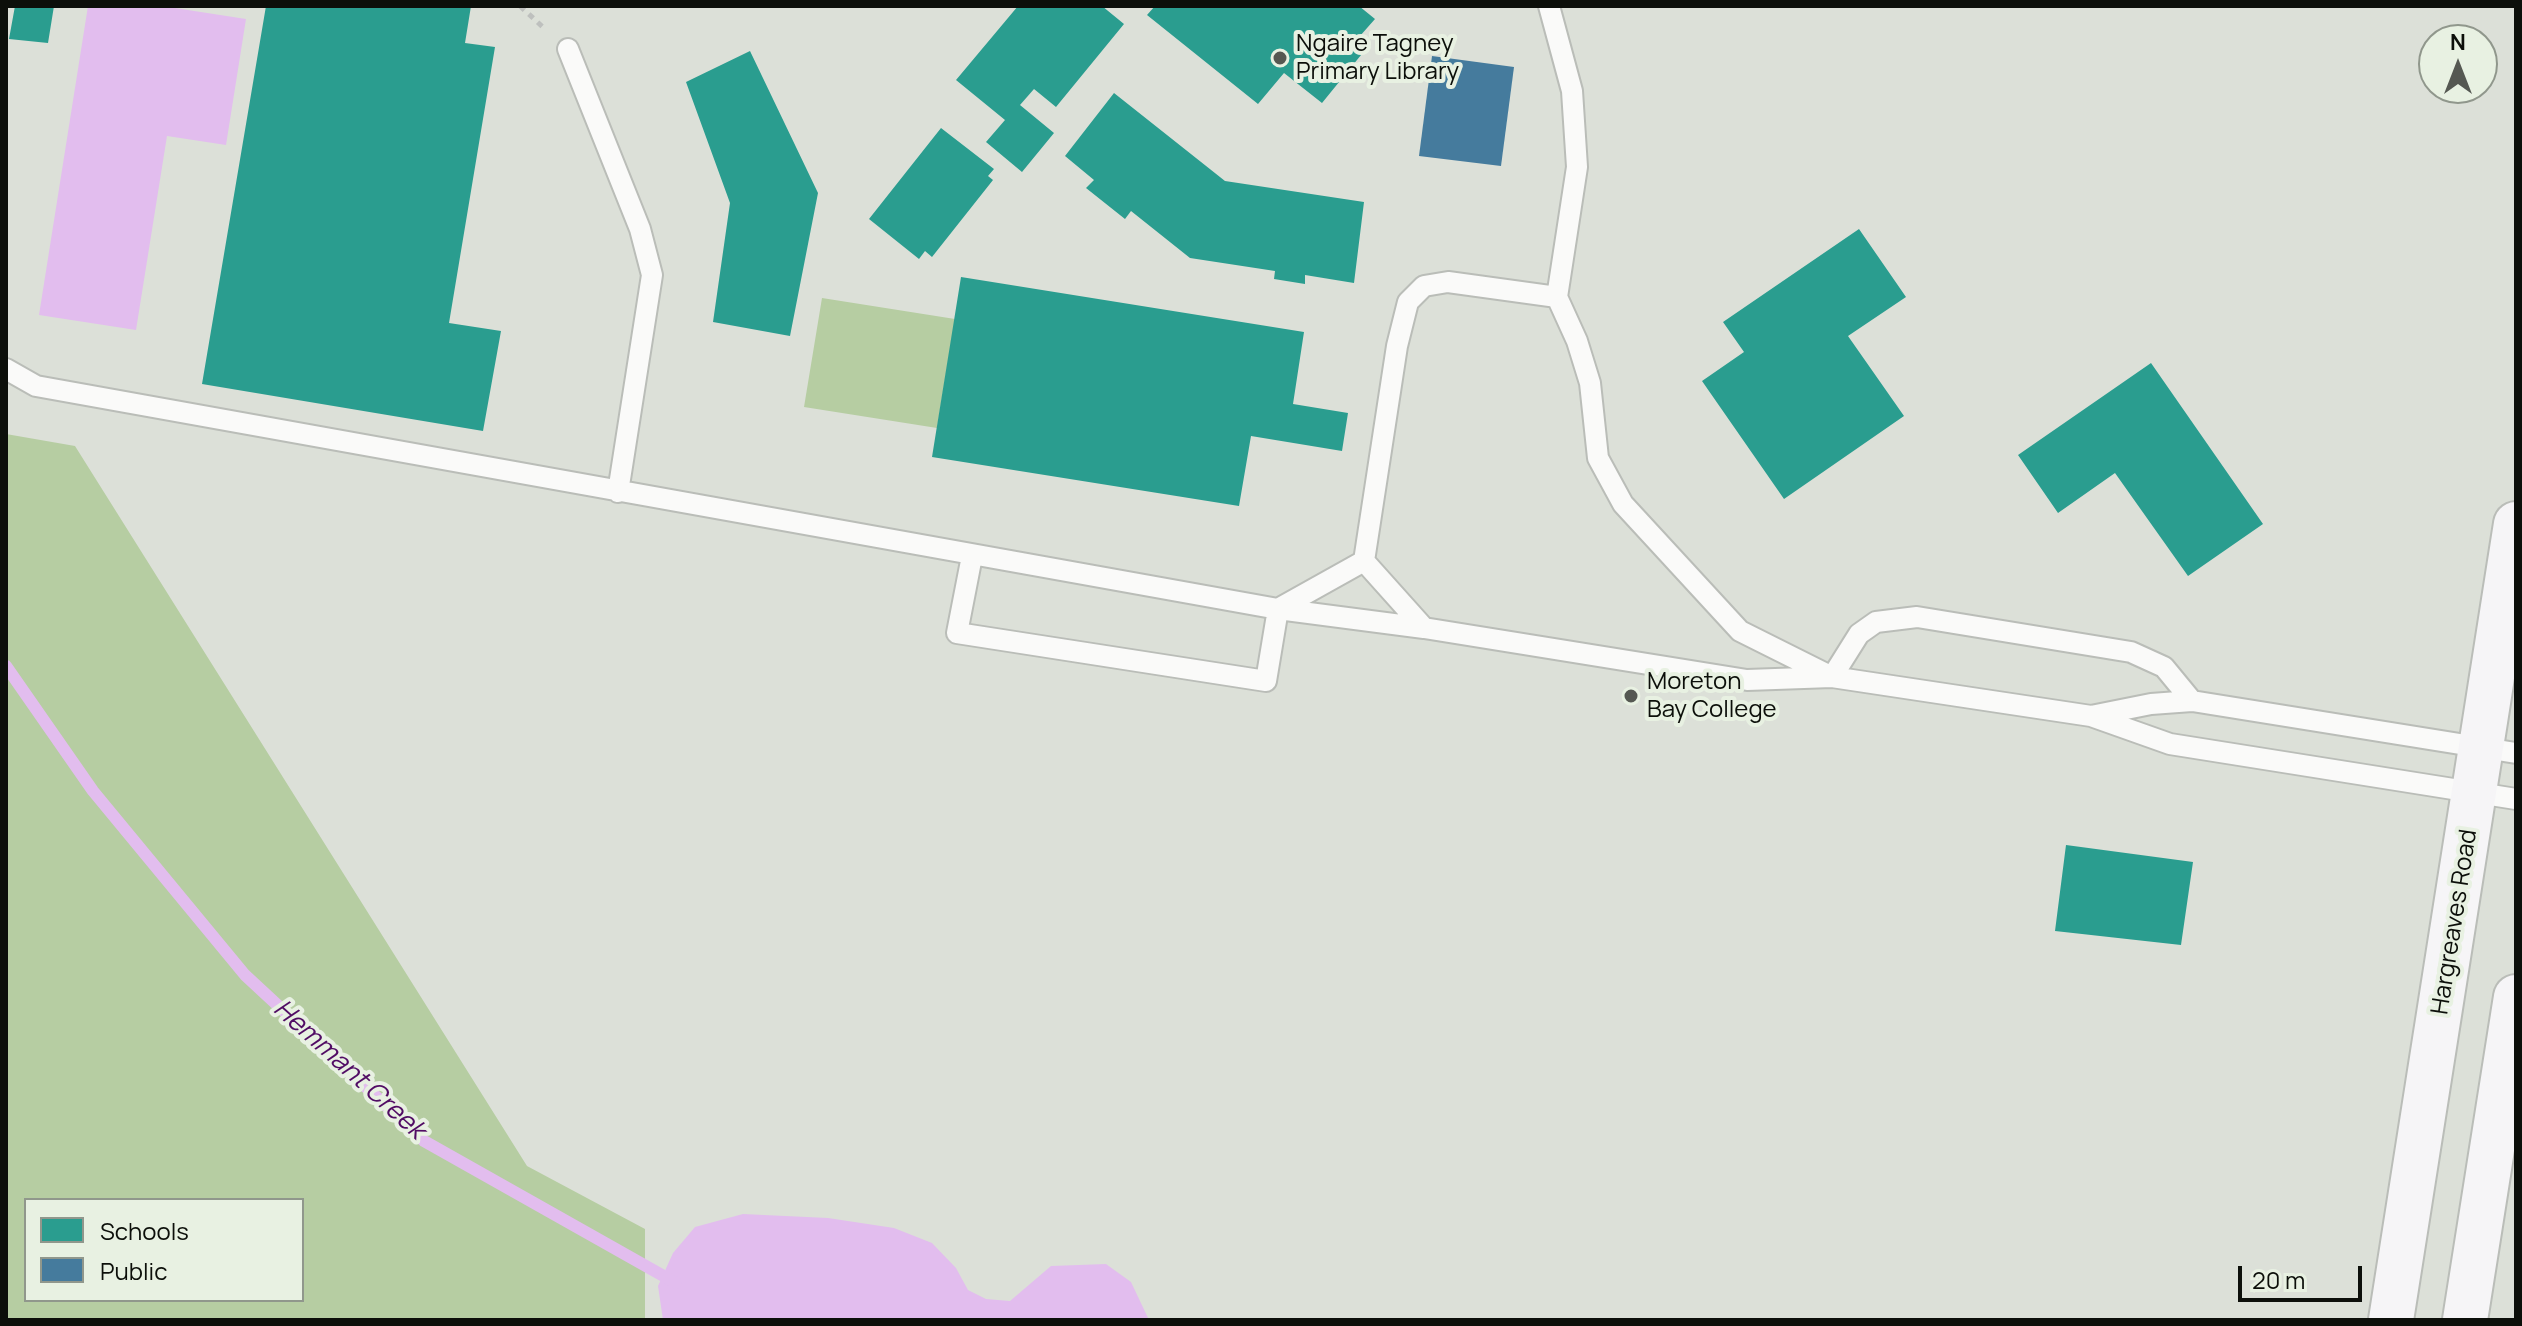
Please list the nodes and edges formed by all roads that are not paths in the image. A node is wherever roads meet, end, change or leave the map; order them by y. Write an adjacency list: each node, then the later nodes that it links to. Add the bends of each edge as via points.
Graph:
1 (1549, 6): 3 (lane, via 1572,91 1577,167)
2 (568, 49): 5 (lane, via 640,229 652,275)
3 (1557, 297): 8 (lane, via 1448,282 1424,286 1408,302); 11 (lane, via 1590,383 1598,458 1623,504 1740,631)
4 (6, 369): 5 (lane, via 36,386)
5 (618, 492): 7 (lane)
6 (2516, 524): 14 (main road, Hargreaves Road)
7 (972, 556): 9 (lane); 9 (lane, via 957,633 1266,681)
8 (1364, 561): 9 (lane); 10 (lane)
9 (1278, 609): 10 (lane)
10 (1424, 628): 11 (lane, via 1747,680)
11 (1832, 677): 12 (lane, via 1859,634 1876,622 1917,617 2131,652 2164,667); 13 (lane)
12 (2192, 701): 13 (lane); 14 (lane)
13 (2091, 716): 15 (lane, via 2170,744)
14 (2499, 750): 15 (main road, Hargreaves Road)
15 (2496, 796): 17 (main road, Hargreaves Road)
16 (2516, 997): 18 (main road)
17 (2391, 1320)
18 (2465, 1320)

